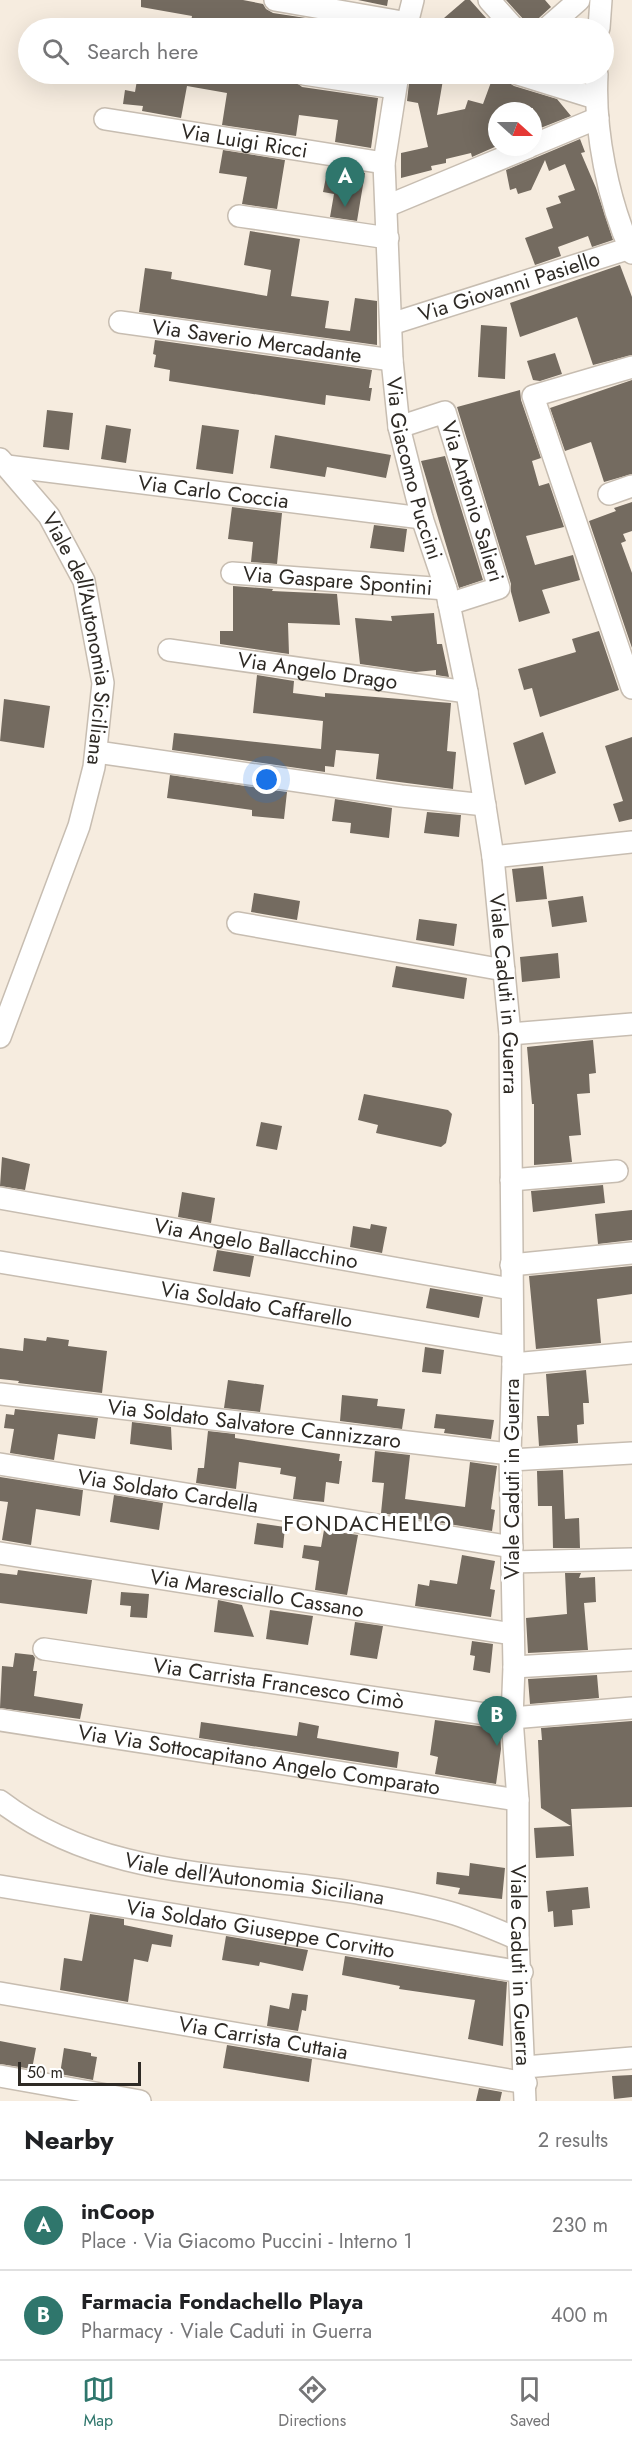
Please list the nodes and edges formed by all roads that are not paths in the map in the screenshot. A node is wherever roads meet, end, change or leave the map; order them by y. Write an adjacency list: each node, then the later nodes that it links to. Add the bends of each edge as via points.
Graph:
1 (275, 0): 6 (street)
2 (413, 0): 7 (street)
3 (489, 0): 8 (street)
4 (579, 0): 9 (street)
5 (601, 0): 10 (street)
6 (366, 18)
7 (409, 18)
8 (505, 18)
9 (558, 18)
10 (600, 18)
11 (397, 84): 18 (street, Via Giacomo Puccini)
12 (541, 84): 14 (street)
13 (597, 84): 14 (street)
14 (597, 108): 16 (street); 22 (street, via 606,177)
15 (105, 119): 18 (street, Via Luigi Ricci)
16 (542, 140)
17 (507, 156): 19 (street)
18 (384, 163): 19 (street, Via Giacomo Puccini)
19 (387, 206): 21 (street, Via Giacomo Puccini)
20 (239, 216): 21 (street)
21 (388, 238): 24 (street, Via Giacomo Puccini)
22 (631, 250): 24 (street, Via Giovanni Pasiello)
23 (120, 322): 25 (street, Via Saverio Mercadante)
24 (391, 324): 25 (street, Via Giacomo Puccini)
25 (392, 360): 27 (street, Via Giacomo Puccini)
26 (632, 368): 35 (street, via 533,396)
27 (399, 427): 31 (street, Via Giacomo Puccini); 33 (street, Via Antonio Salieri, via 445,412 499,588)
28 (4, 462): 31 (street, Via Carlo Coccia); 37 (street, Viale dell'Autonomia Siciliana, via 49,516 84,581 104,683)
29 (632, 486): 30 (street)
30 (609, 494)
31 (422, 518): 33 (street, Via Giacomo Puccini)
32 (232, 573): 33 (street, Via Gaspare Spontini)
33 (447, 596): 36 (street, Via Giacomo Puccini)
34 (169, 650): 36 (street, Via Angelo Drago)
35 (632, 688)
36 (467, 692): 38 (street, Via Giacomo Puccini)
37 (97, 752): 38 (street); 45 (street, Viale dell'Autonomia Siciliana, via 79,826)
38 (485, 805): 40 (street, Via Giacomo Puccini)
39 (632, 842): 40 (street)
40 (493, 857): 42 (street, Viale Caduti in Guerra)
41 (238, 923): 42 (street)
42 (504, 970): 44 (street, Viale Caduti in Guerra)
43 (632, 1024): 44 (street)
44 (510, 1034): 47 (street, Viale Caduti in Guerra)
45 (0, 1037)
46 (617, 1171): 47 (street)
47 (511, 1180): 51 (street, Viale Caduti in Guerra)
48 (0, 1198): 52 (street, Via Angelo Ballacchino)
49 (632, 1253): 51 (street)
50 (0, 1262): 54 (street, Via Soldato Caffarello)
51 (511, 1265): 52 (street, Viale Caduti in Guerra)
52 (511, 1289): 54 (street, Viale Caduti in Guerra)
53 (632, 1353): 54 (street, Via Soldato Caffarello)
54 (512, 1355): 57 (street, Viale Caduti in Guerra)
55 (0, 1394): 57 (street, Via Soldato Salvatore Cannizzaro)
56 (632, 1453): 57 (street, Via Soldato Salvatore Cannizzaro)
57 (510, 1457): 60 (street, Viale Caduti in Guerra)
58 (0, 1464): 60 (street, Via Soldato Cardella)
59 (0, 1553): 62 (street, Via Maresciallo Cassano)
60 (512, 1555): 61 (street, Via Soldato Cardella); 62 (street, Viale Caduti in Guerra)
61 (632, 1559)
62 (513, 1634): 65 (street, Viale Caduti in Guerra)
63 (44, 1649): 67 (street, Via Carrista Francesco Cimò)
64 (632, 1660): 65 (street)
65 (514, 1667): 67 (street, Viale Caduti in Guerra)
66 (632, 1708): 67 (street, Via Carrista Francesco Cimò)
67 (512, 1718): 69 (street, Viale Caduti in Guerra)
68 (0, 1720): 69 (street, Via Via Sottocapitano Angelo Comparato)
69 (518, 1800): 72 (street, Viale Caduti in Guerra)
70 (0, 1801): 72 (street, Viale dell'Autonomia Siciliana, via 66,1841 107,1856 160,1869 356,1893 453,1914)
71 (0, 1886): 73 (street, Via Soldato Giuseppe Corvitto)
72 (519, 1939): 73 (street, Viale Caduti in Guerra)
73 (522, 1972): 77 (street, Viale Caduti in Guerra)
74 (0, 1993): 77 (street, Via Carrista Cuttaia)
75 (632, 2058): 77 (street, Via Carrista Cuttaia)
76 (0, 2076): 78 (street)
77 (525, 2084)
78 (140, 2101)

